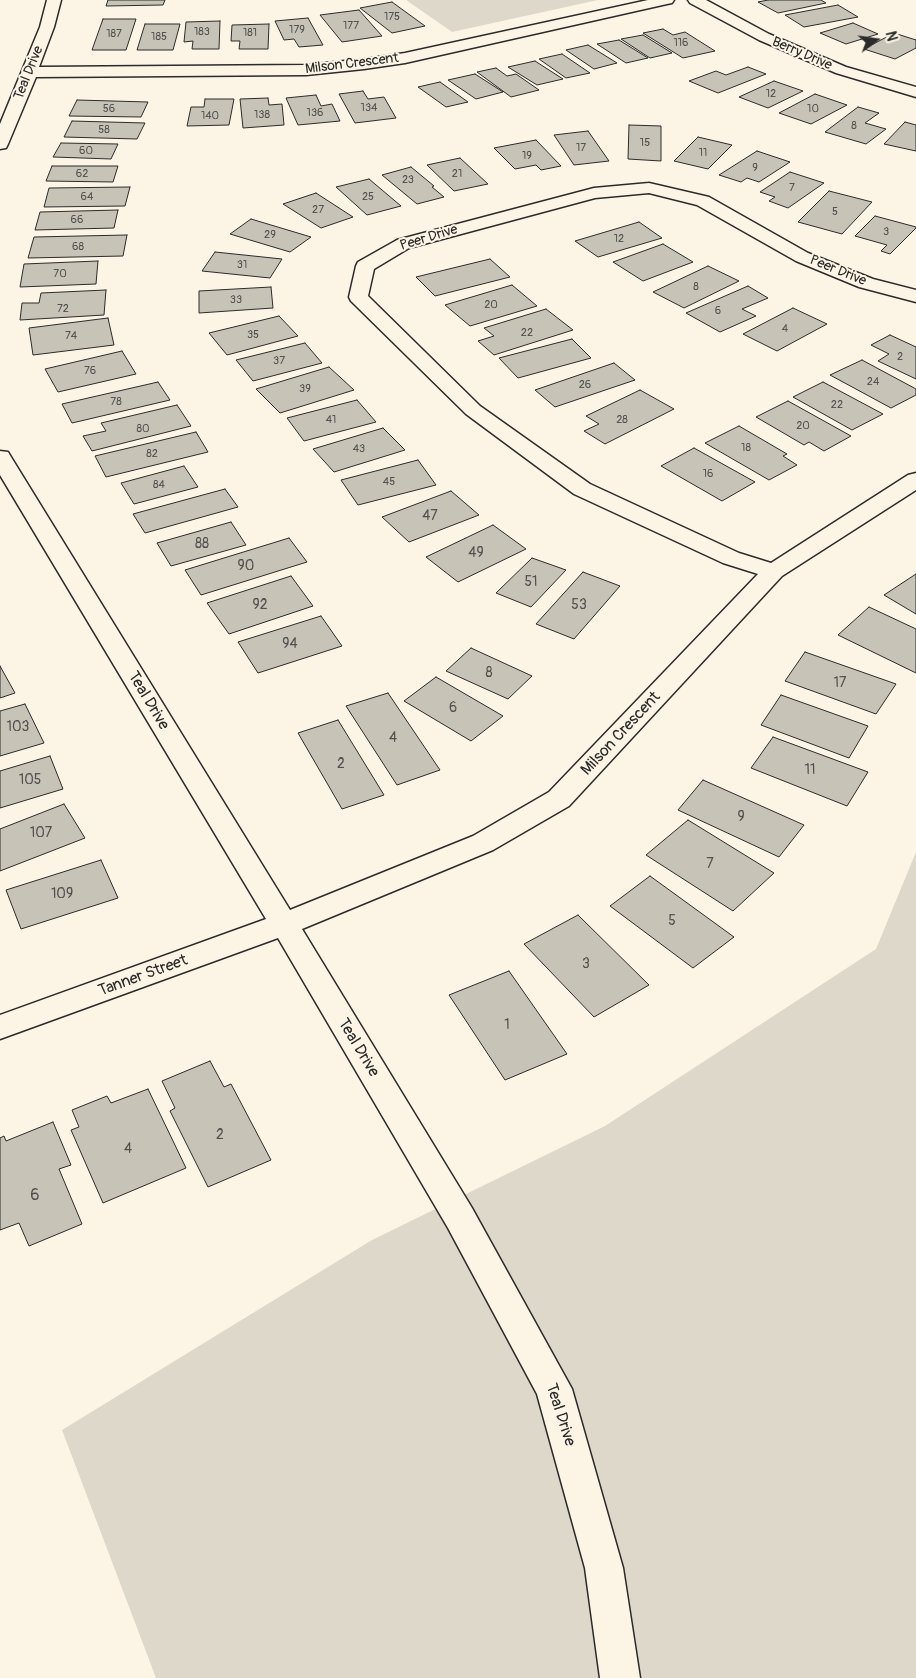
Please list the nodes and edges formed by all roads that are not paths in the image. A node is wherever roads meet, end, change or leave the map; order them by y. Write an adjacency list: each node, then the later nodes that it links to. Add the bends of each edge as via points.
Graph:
1 (54, 0): 4 (street, Teal Drive)
2 (667, 0): 4 (street, Milson Crescent, via 414,56 364,64 306,70)
3 (695, 0): 5 (street, Berry Drive, via 764,37 840,70)
4 (30, 72): 6 (street, Teal Drive)
5 (916, 92)
6 (0, 144)
7 (916, 296): 10 (street, Peer Drive, via 866,283 802,257 703,201 649,188 594,192 412,241 365,266 358,297 473,410 582,489 731,558)
8 (0, 457): 11 (street, Teal Drive)
9 (916, 480): 10 (street, Milson Crescent)
10 (774, 571): 11 (street, Milson Crescent, via 559,799 483,842)
11 (284, 924): 12 (street, Tanner Street); 13 (street, Teal Drive, via 460,1218 554,1389 604,1568)
12 (0, 1027)
13 (620, 1678)

